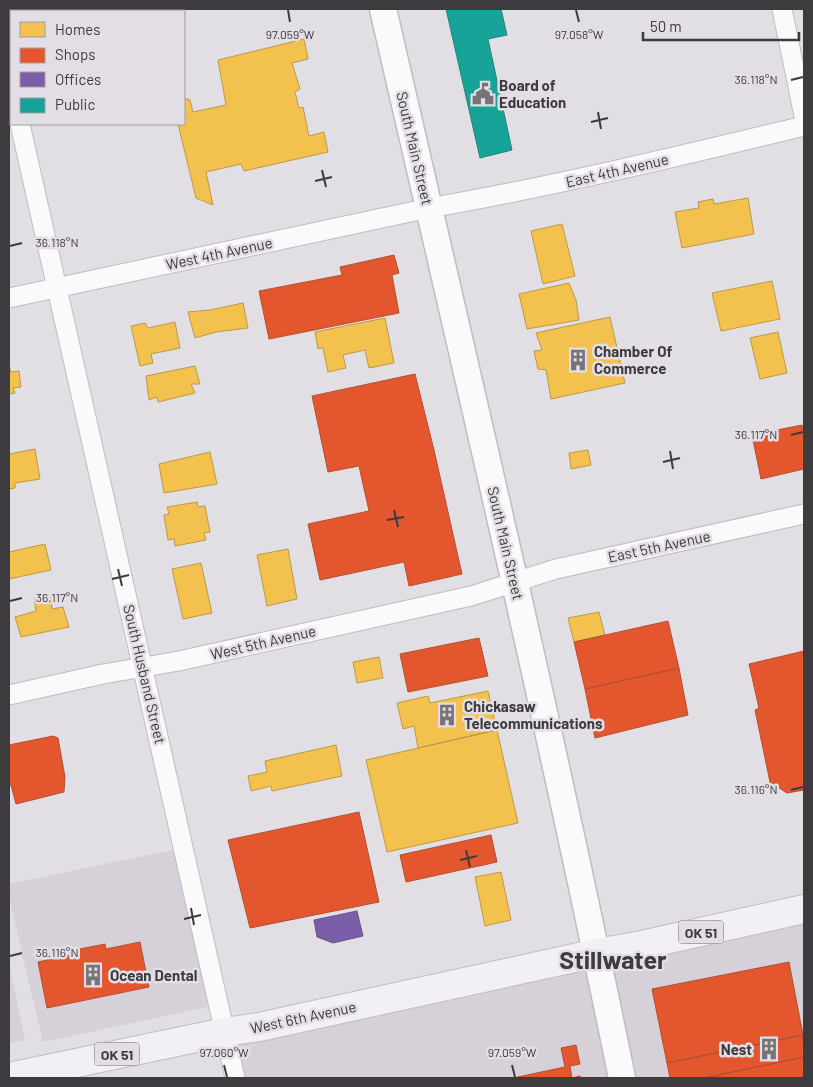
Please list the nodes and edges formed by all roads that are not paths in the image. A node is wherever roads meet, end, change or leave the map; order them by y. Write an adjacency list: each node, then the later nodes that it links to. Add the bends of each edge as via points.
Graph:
1 (383, 9): 6 (main road, South Main Street)
2 (782, 9): 3 (street)
3 (804, 116)
4 (20, 125): 7 (street, South Husband Street)
5 (804, 126): 6 (street, East 4th Avenue, via 621,170)
6 (429, 208): 7 (street, West 4th Avenue); 10 (main road, South Main Street)
7 (58, 288): 8 (street, West 4th Avenue); 11 (street, South Husband Street)
8 (9, 298)
9 (804, 514): 10 (street, East 5th Avenue, via 556,569)
10 (515, 582): 11 (street, West 5th Avenue, via 471,596); 14 (main road, South Main Street)
11 (143, 667): 12 (street, West 5th Avenue); 15 (street, South Husband Street)
12 (9, 695)
13 (804, 909): 14 (highway, OK 51)
14 (597, 953): 15 (highway, West 6th Avenue / OK 51); 18 (main road, South Main Street)
15 (225, 1032): 16 (highway, West 6th Avenue / OK 51); 17 (street, South Husband Street)
16 (9, 1077)
17 (235, 1078)
18 (622, 1078)

